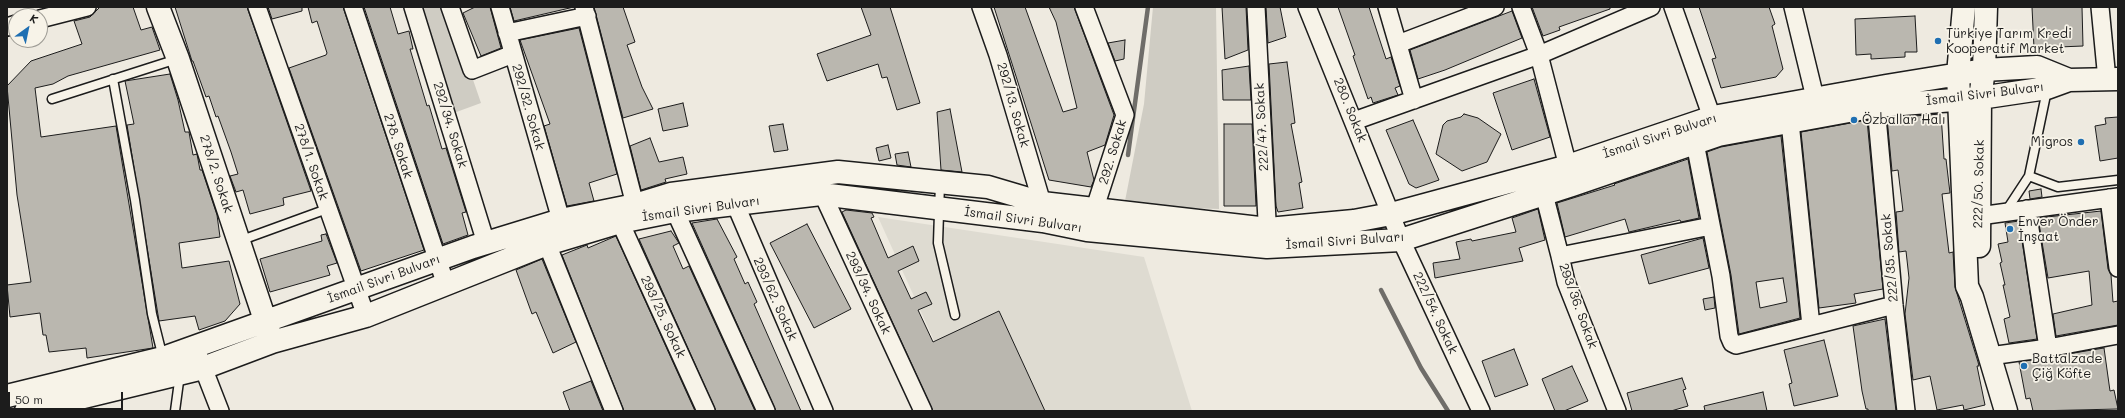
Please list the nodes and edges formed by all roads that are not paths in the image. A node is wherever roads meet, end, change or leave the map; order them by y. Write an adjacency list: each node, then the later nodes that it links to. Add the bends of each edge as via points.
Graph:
1 (87, 7): 22 (street)
2 (158, 7): 27 (main road, 278/2. Sokak)
3 (257, 7): 56 (street, 278/1. Sokak)
4 (353, 7): 71 (street, 278. Sokak)
5 (413, 7): 68 (street, 292/34. Sokak)
6 (450, 7): 25 (street, 292/32. Sokak, via 472,70)
7 (500, 7): 23 (street)
8 (981, 7): 52 (street, 292/13. Sokak)
9 (1084, 7): 62 (street, 292. Sokak, via 1125,115)
10 (1256, 7): 65 (street, 222/47. Sokak)
11 (1307, 7): 40 (street, 280. Sokak)
12 (1387, 7): 24 (street)
13 (1494, 7): 24 (street)
14 (1521, 7): 26 (street)
15 (1651, 7): 26 (street)
16 (1673, 7): 42 (street)
17 (1793, 7): 39 (street)
18 (1964, 7): 29 (main road, 222/50. Sokak)
19 (1986, 7): 28 (main road, 222/50. Sokak)
20 (2100, 7): 32 (street)
21 (586, 11): 23 (street); 53 (street)
22 (48, 17)
23 (507, 33): 25 (street)
24 (1398, 44): 37 (street)
25 (513, 54): 61 (street, 292/32. Sokak)
26 (1539, 55): 37 (street); 44 (street)
27 (178, 58): 30 (lane); 67 (main road, 278/2. Sokak)
28 (1984, 70): 29 (main road, İsmail Sivri Bulvarı); 31 (main road, İsmail Sivri Bulvarı, via 2037,67); 34 (main road, 222/50. Sokak)
29 (1958, 74): 36 (main road, 222/50. Sokak); 39 (main road, İsmail Sivri Bulvarı)
30 (113, 79): 35 (lane); 86 (lane, via 152,314)
31 (2069, 80): 32 (main road); 33 (main road, İsmail Sivri Bulvarı)
32 (2112, 80)
33 (2047, 88): 34 (main road, İsmail Sivri Bulvarı); 45 (lane)
34 (1980, 98): 36 (main road, İsmail Sivri Bulvarı); 60 (main road, 222/50. Sokak)
35 (52, 99)
36 (1958, 99): 38 (main road, İsmail Sivri Bulvarı); 75 (main road, 222/50. Sokak, via 1967,286)
37 (1414, 100): 40 (street)
38 (1876, 106): 39 (main road, İsmail Sivri Bulvarı); 76 (street, 222/35. Sokak)
39 (1818, 108): 41 (main road, İsmail Sivri Bulvarı); 42 (main road, İsmail Sivri Bulvarı)
40 (1354, 122): 59 (street, 280. Sokak)
41 (1790, 122): 42 (main road, İsmail Sivri Bulvarı); 80 (street)
42 (1715, 126): 43 (main road, İsmail Sivri Bulvarı); 44 (main road, İsmail Sivri Bulvarı)
43 (1695, 143): 44 (main road, İsmail Sivri Bulvarı); 64 (street)
44 (1570, 176): 49 (main road, İsmail Sivri Bulvarı); 59 (main road, İsmail Sivri Bulvarı)
45 (2029, 176): 46 (lane, via 2058,186); 58 (lane)
46 (2118, 180)
47 (940, 182): 48 (main road, İsmail Sivri Bulvarı, via 838,172); 52 (main road, İsmail Sivri Bulvarı, via 988,187); 54 (lane)
48 (818, 184): 50 (main road, İsmail Sivri Bulvarı); 54 (main road, İsmail Sivri Bulvarı); 97 (street, 293/34. Sokak)
49 (1544, 194): 66 (main road, İsmail Sivri Bulvarı); 70 (street)
50 (731, 195): 53 (main road, İsmail Sivri Bulvarı, via 671,194); 57 (main road, İsmail Sivri Bulvarı); 96 (street, 293/62. Sokak)
51 (2114, 198): 55 (street); 72 (street)
52 (1042, 203): 62 (main road, İsmail Sivri Bulvarı)
53 (635, 205): 61 (main road, İsmail Sivri Bulvarı)
54 (940, 208): 62 (main road, İsmail Sivri Bulvarı, via 1043,221); 77 (lane, via 938,244)
55 (2027, 208): 58 (street); 84 (street)
56 (327, 209): 67 (lane); 74 (street, 278/1. Sokak)
57 (675, 211): 63 (main road, İsmail Sivri Bulvarı); 95 (street)
58 (2005, 212): 60 (street)
59 (1391, 214): 65 (main road, İsmail Sivri Bulvarı); 66 (street, 222/54. Sokak)
60 (1979, 216): 75 (main road, 222/50. Sokak, via 1978,285)
61 (561, 220): 68 (main road, İsmail Sivri Bulvarı)
62 (1091, 220): 65 (main road, İsmail Sivri Bulvarı)
63 (620, 222): 69 (main road, İsmail Sivri Bulvarı); 94 (street, 293/25. Sokak)
64 (1711, 226): 70 (street, 293/36. Sokak); 80 (street, via 1732,343 1736,345)
65 (1268, 238): 66 (main road, İsmail Sivri Bulvarı)
66 (1400, 240): 98 (street, 222/54. Sokak)
67 (238, 242): 79 (main road, 278/2. Sokak)
68 (486, 243): 71 (main road, İsmail Sivri Bulvarı)
69 (547, 244): 73 (main road, İsmail Sivri Bulvarı); 93 (street)
70 (1560, 256): 99 (street, 293/36. Sokak, via 1566,282)
71 (436, 260): 73 (street, 278. Sokak); 74 (main road, İsmail Sivri Bulvarı)
72 (2118, 268)
73 (446, 285): 78 (main road, İsmail Sivri Bulvarı)
74 (355, 290): 78 (street, 278/1. Sokak); 79 (main road, İsmail Sivri Bulvarı)
75 (1972, 297): 85 (main road, 222/50. Sokak)
76 (1894, 305): 80 (street); 100 (street, 222/35. Sokak)
77 (954, 315)
78 (366, 316): 82 (main road, İsmail Sivri Bulvarı)
79 (265, 322): 82 (main road, 278/2. Sokak); 83 (main road, İsmail Sivri Bulvarı)
80 (1811, 326)
81 (2118, 335): 84 (street)
82 (272, 342): 87 (main road, İsmail Sivri Bulvarı)
83 (196, 347): 86 (main road, İsmail Sivri Bulvarı); 87 (street)
84 (2048, 348): 85 (street)
85 (1990, 356): 101 (main road, 222/50. Sokak)
86 (163, 358): 89 (main road, İsmail Sivri Bulvarı)
87 (203, 368): 88 (main road, İsmail Sivri Bulvarı); 92 (street)
88 (180, 373): 90 (main road, İsmail Sivri Bulvarı); 91 (lane)
89 (7, 396)
90 (26, 411)
91 (175, 411)
92 (220, 411)
93 (614, 411)
94 (706, 411)
95 (766, 411)
96 (824, 411)
97 (923, 411)
98 (1481, 411)
99 (1617, 411)
100 (1906, 411)
101 (2006, 411)

